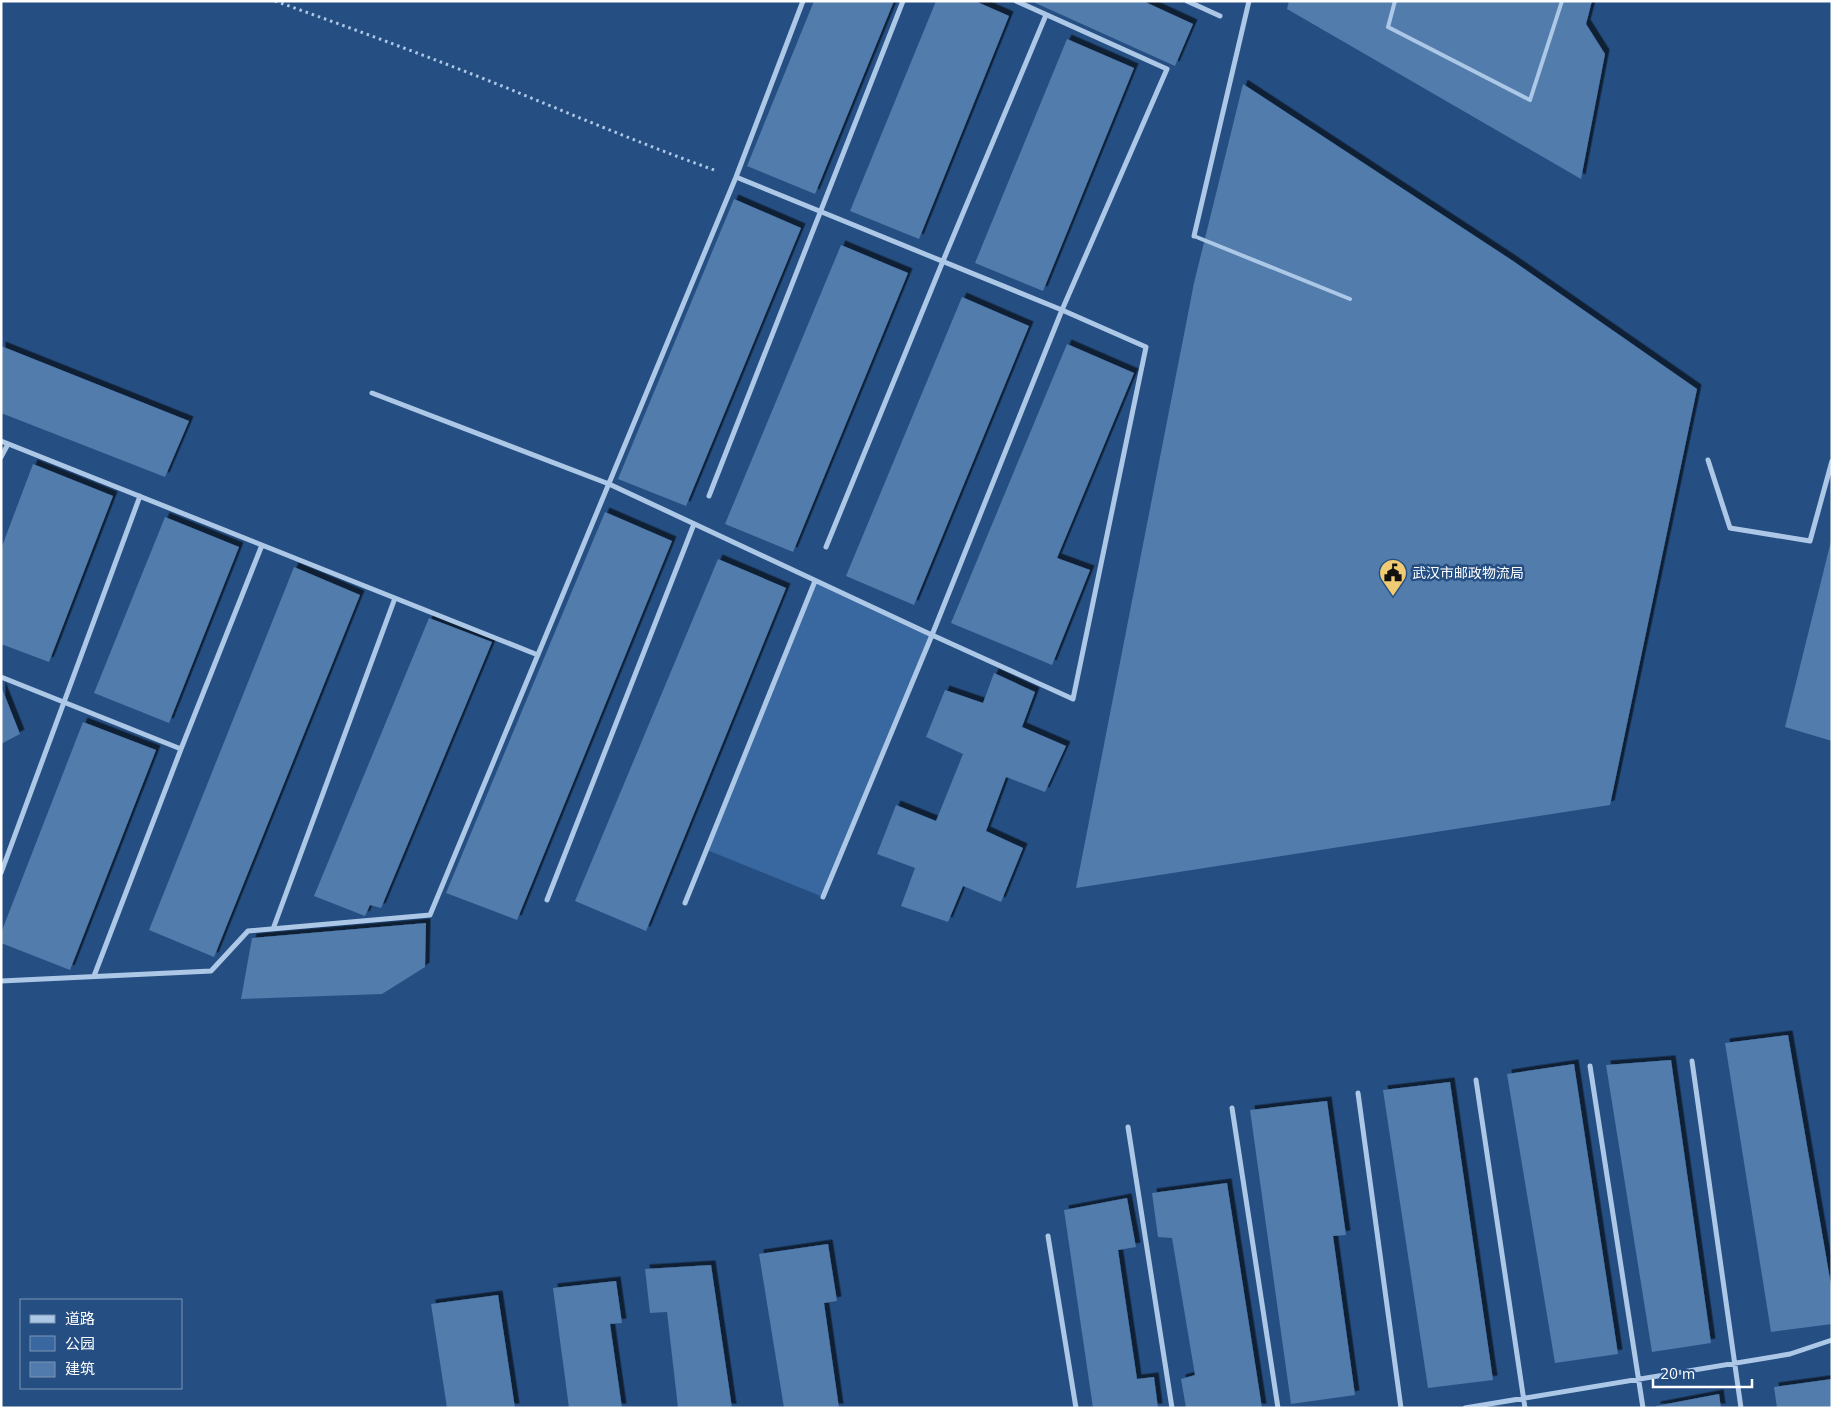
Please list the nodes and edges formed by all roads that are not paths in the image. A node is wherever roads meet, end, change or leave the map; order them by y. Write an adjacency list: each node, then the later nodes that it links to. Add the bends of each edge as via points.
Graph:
1 (803, 1): 10 (street)
2 (903, 1): 11 (street)
3 (1016, 1): 8 (street)
4 (1186, 1): 9 (street)
5 (1248, 1): 12 (street)
6 (1395, 1): 7 (lane, via 1388,27 1530,100)
7 (1562, 1)
8 (1046, 15): 13 (street); 15 (street, via 1167,69)
9 (1220, 16)
10 (736, 177): 11 (street); 22 (street)
11 (820, 211): 13 (street); 24 (street)
12 (1194, 236): 14 (lane)
13 (943, 261): 15 (street); 27 (street)
14 (1350, 299)
15 (1062, 310): 30 (street); 30 (street, via 1146,347 1073,699)
16 (372, 394): 22 (street)
17 (1, 441): 18 (street)
18 (8, 444): 19 (street); 23 (street)
19 (1, 457)
20 (1708, 460): 21 (street, via 1730,528 1810,541)
21 (1832, 461)
22 (609, 484): 25 (street); 31 (street)
23 (140, 496): 26 (street); 33 (street)
24 (709, 496)
25 (694, 524): 28 (street); 37 (street)
26 (262, 545): 29 (street); 34 (street)
27 (826, 547)
28 (815, 581): 30 (street); 38 (street)
29 (395, 598): 31 (street); 39 (street)
30 (932, 635): 36 (street)
31 (538, 655): 39 (street, via 430,915)
32 (1, 677): 33 (street)
33 (64, 702): 34 (street); 35 (street)
34 (181, 749): 40 (street)
35 (1, 873)
36 (823, 897)
37 (547, 900)
38 (685, 903)
39 (273, 929): 40 (street, via 248,931 211,971)
40 (94, 976): 41 (street)
41 (1, 981)
42 (1692, 1061): 50 (street)
43 (1590, 1066): 51 (street)
44 (1476, 1080): 52 (street)
45 (1358, 1093): 56 (street)
46 (1232, 1108): 55 (street)
47 (1128, 1127): 54 (street)
48 (1048, 1236): 53 (street)
49 (1832, 1340): 50 (street, via 1790,1354)
50 (1735, 1364): 51 (street); 60 (street)
51 (1638, 1379): 52 (street); 59 (street)
52 (1523, 1398): 57 (street); 58 (street)
53 (1076, 1408)
54 (1172, 1408)
55 (1278, 1408)
56 (1401, 1408)
57 (1465, 1408)
58 (1524, 1408)
59 (1643, 1408)
60 (1741, 1408)

